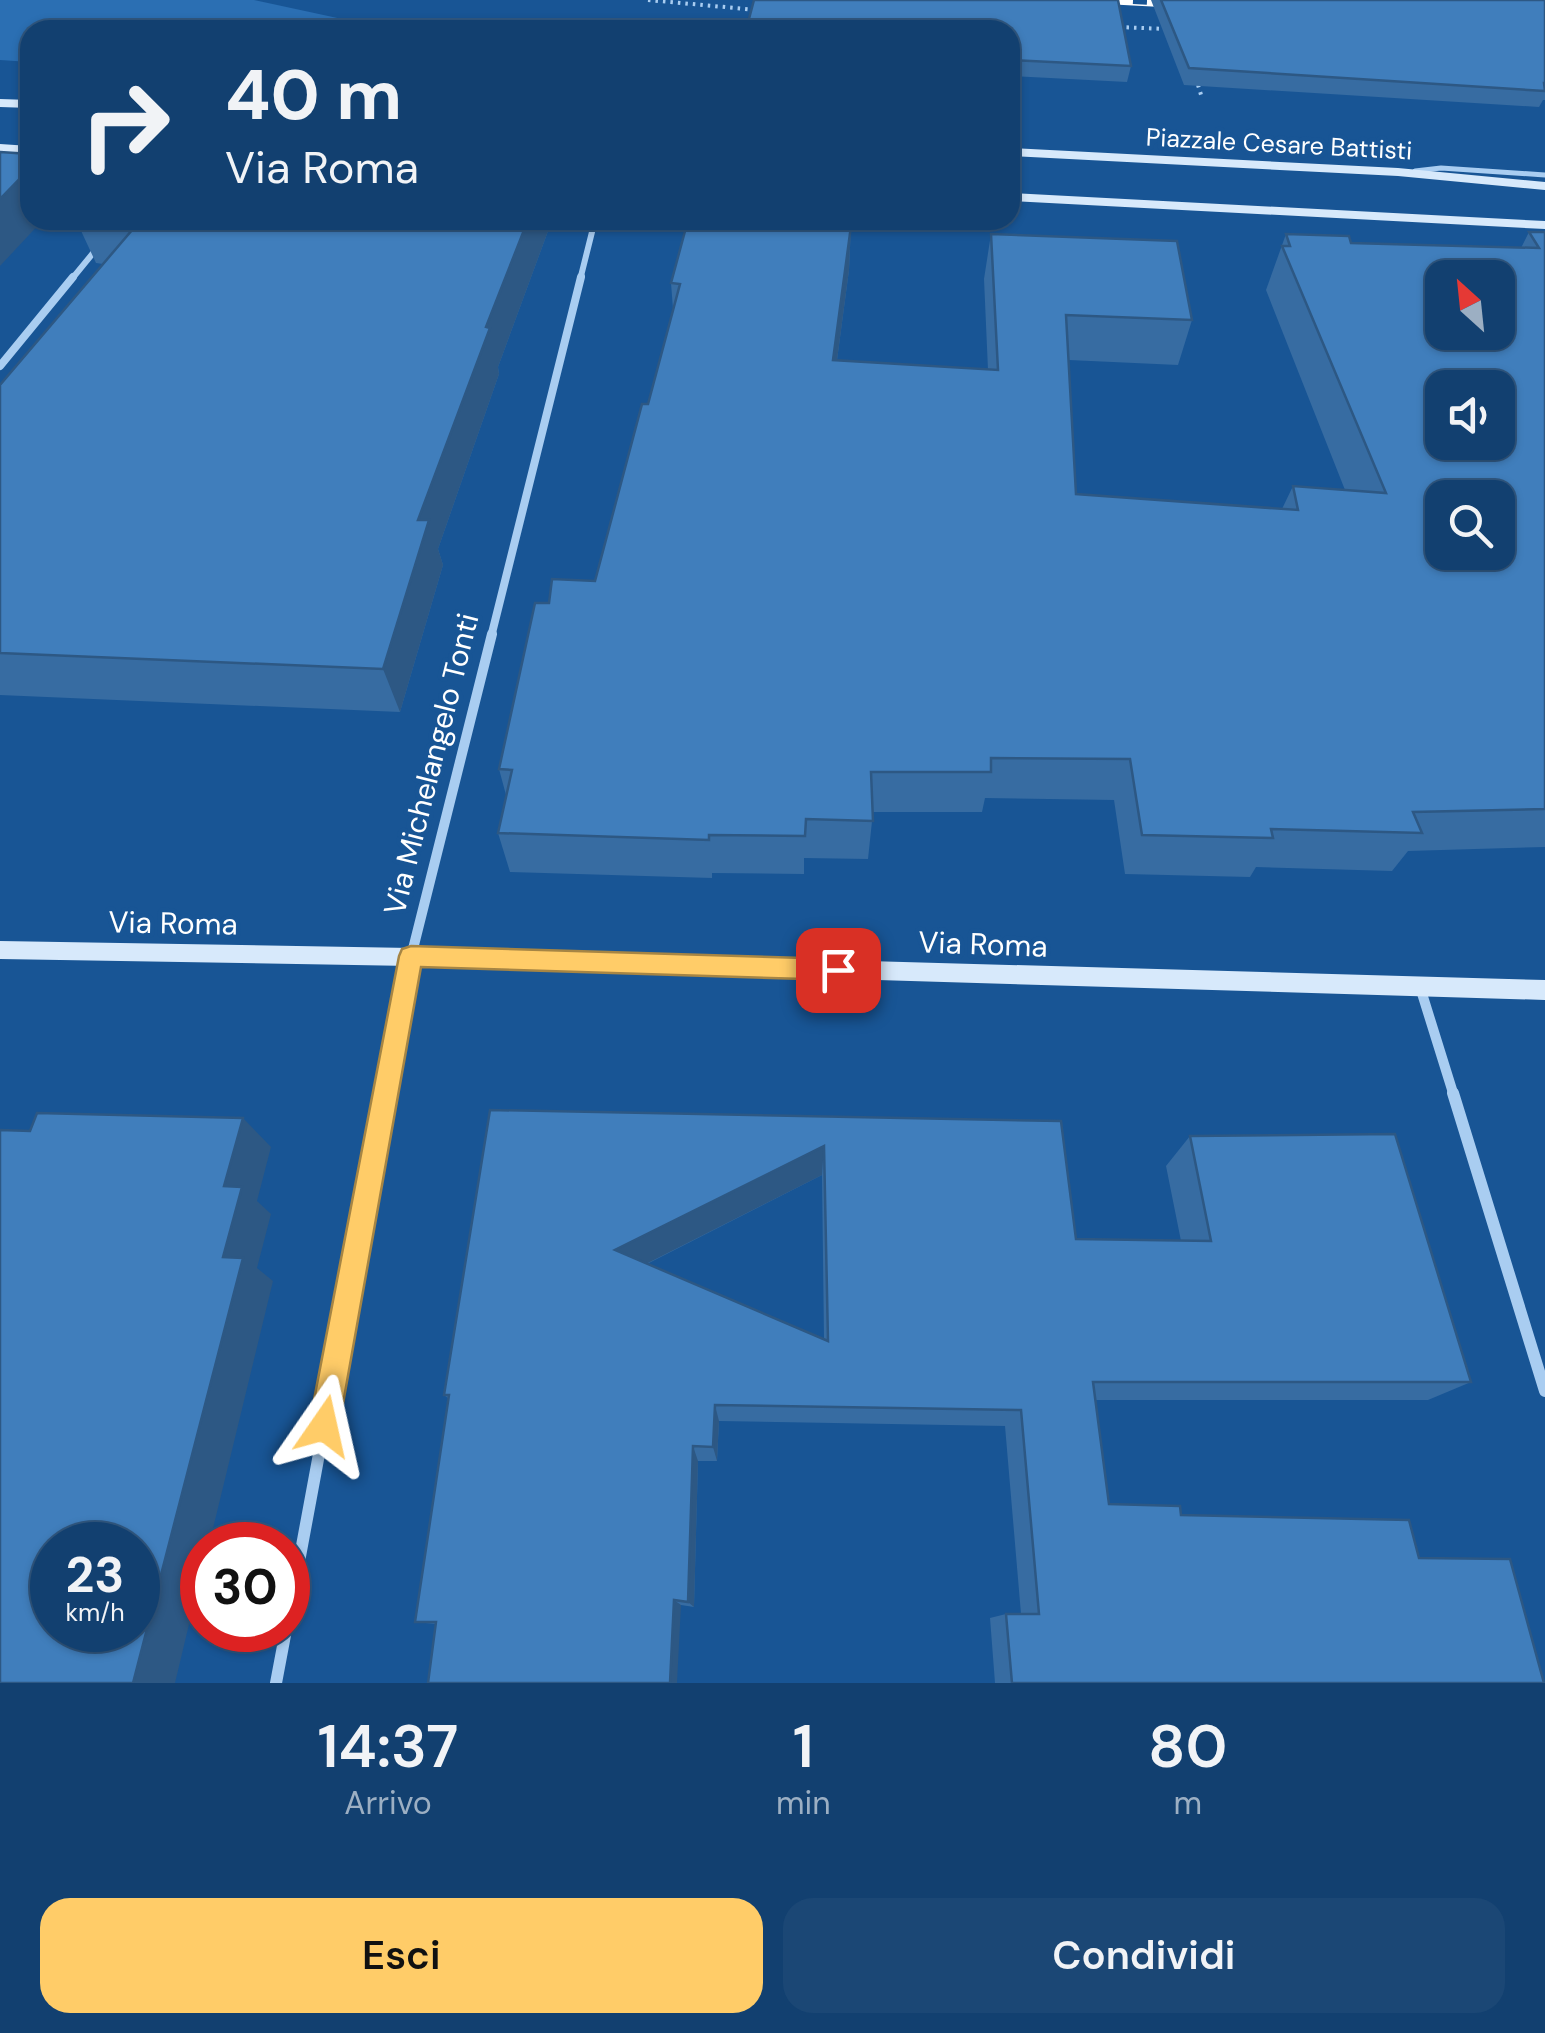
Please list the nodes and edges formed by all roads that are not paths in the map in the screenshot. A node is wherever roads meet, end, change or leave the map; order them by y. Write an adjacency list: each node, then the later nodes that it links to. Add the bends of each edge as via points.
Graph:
1 (1020, 153): 2 (street, Piazzale Cesare Battisti)
2 (1398, 172): 3 (lane); 4 (street, Piazzale Cesare Battisti)
3 (1545, 175)
4 (1545, 186)
5 (1020, 198): 6 (street)
6 (1545, 224)
7 (593, 230): 11 (street, Via Michelangelo Tonti)
8 (109, 234): 9 (street)
9 (0, 366)
10 (0, 950): 11 (street, Via Roma)
11 (411, 956): 12 (street, Via Roma); 15 (street, Via Michelangelo Tonti)
12 (1420, 987): 13 (street, Via Roma); 14 (street)
13 (1545, 990)
14 (1545, 1391)
15 (306, 1522)
16 (282, 1652): 17 (street)
17 (276, 1683)

